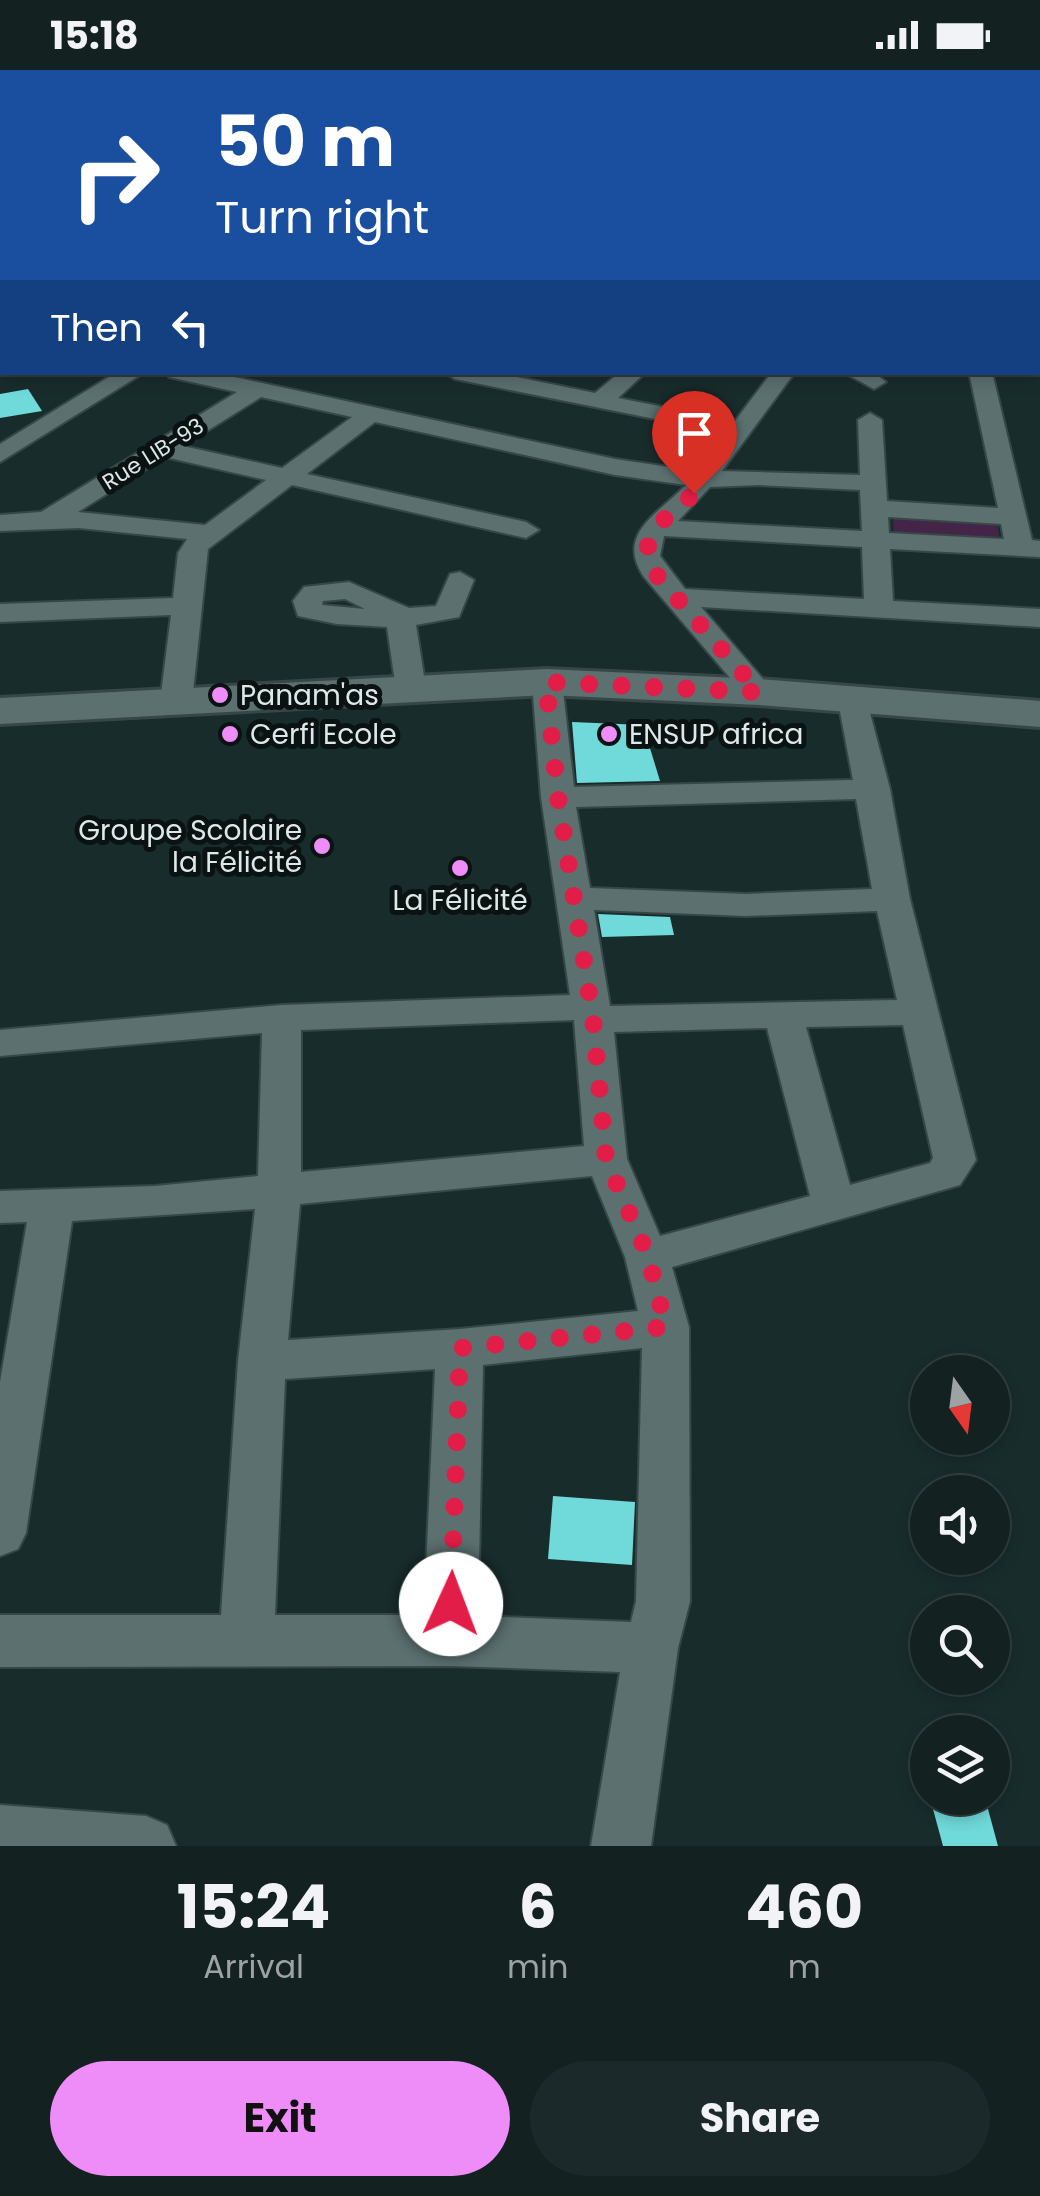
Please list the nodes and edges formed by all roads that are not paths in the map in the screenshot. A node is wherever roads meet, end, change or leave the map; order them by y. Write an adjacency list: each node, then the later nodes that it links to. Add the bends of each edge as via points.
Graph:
1 (129, 375): 16 (street)
2 (190, 375): 8 (street)
3 (632, 375): 10 (street)
4 (782, 375): 13 (street)
5 (981, 375): 20 (street, via 1013,477)
6 (495, 378): 10 (street); 14 (street)
7 (312, 380): 9 (street)
8 (256, 390): 9 (street); 15 (street, Rue LIB-93)
9 (288, 396): 11 (street)
10 (600, 402): 13 (street)
11 (372, 414): 14 (street); 17 (street)
12 (870, 420): 19 (street)
13 (740, 429): 18 (street)
14 (454, 432): 18 (street)
15 (162, 449): 17 (street); 21 (street, Rue LIB-93)
16 (0, 455)
17 (289, 475): 24 (street); 25 (street)
18 (702, 480): 19 (street, via 759,478); 23 (street)
19 (873, 496): 20 (street); 26 (street)
20 (1013, 517): 27 (street)
21 (50, 518): 22 (street); 25 (street)
22 (0, 523)
23 (656, 528): 26 (street); 29 (street, via 646,556)
24 (526, 530)
25 (209, 534): 30 (street, via 192,553)
26 (875, 540): 27 (street); 31 (street)
27 (1030, 548)
28 (460, 580): 35 (street, via 448,611 400,615)
29 (676, 597): 31 (street); 36 (street)
30 (186, 606): 32 (street); 38 (street)
31 (879, 609): 33 (street)
32 (0, 613)
33 (1040, 618)
34 (546, 682): 35 (street); 36 (street); 42 (street)
35 (410, 689): 38 (street)
36 (759, 692): 37 (street)
37 (854, 701): 40 (street); 41 (street)
38 (176, 702): 39 (street)
39 (0, 711)
40 (1040, 714)
41 (873, 789): 42 (street); 44 (street)
42 (558, 797): 43 (street)
43 (572, 898): 44 (street, via 746,905); 46 (street)
44 (892, 899): 45 (street)
45 (920, 1012): 47 (street); 53 (street, via 955,1160 946,1174)
46 (592, 1013): 47 (street); 48 (street); 50 (street)
47 (783, 1015): 53 (street)
48 (282, 1018): 49 (street); 51 (street)
49 (0, 1043)
50 (606, 1159): 51 (street); 55 (street)
51 (279, 1190): 54 (street); 58 (street)
52 (0, 1206): 54 (street)
53 (834, 1206): 55 (street)
54 (52, 1207): 59 (street)
55 (648, 1256): 56 (street)
56 (666, 1327): 57 (street); 63 (street, via 664,1601)
57 (460, 1348): 58 (street); 61 (street)
58 (262, 1361): 60 (street)
59 (0, 1533)
60 (247, 1639): 61 (street); 62 (street)
61 (450, 1640): 63 (street)
62 (0, 1641)
63 (651, 1648): 66 (street)
64 (0, 1835): 65 (street)
65 (146, 1846)
66 (621, 1846)

